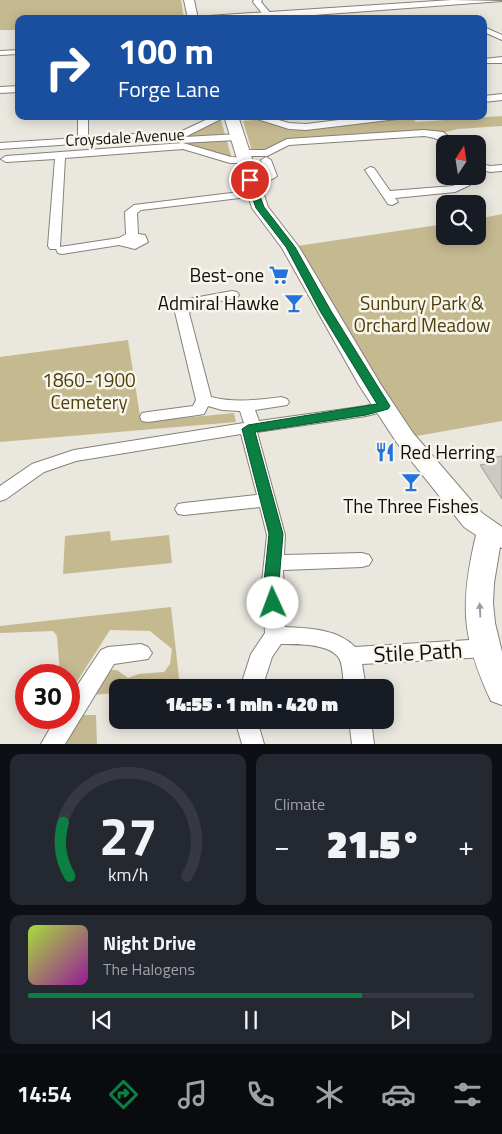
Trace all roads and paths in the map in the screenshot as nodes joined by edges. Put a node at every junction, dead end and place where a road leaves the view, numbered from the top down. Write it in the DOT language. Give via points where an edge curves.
graph roads {
  1 [pos="188,0"];
  2 [pos="258,0"];
  3 [pos="498,0"];
  4 [pos="192,15"];
  5 [pos="268,15"];
  6 [pos="487,30"];
  7 [pos="502,38"];
  8 [pos="15,52"];
  9 [pos="0,53"];
  10 [pos="502,60"];
  11 [pos="487,61"];
  12 [pos="15,89"];
  13 [pos="0,90"];
  14 [pos="502,97"];
  15 [pos="487,99"];
  16 [pos="83,120"];
  17 [pos="214,120"];
  18 [pos="232,120"];
  19 [pos="268,120"];
  20 [pos="364,120"];
  21 [pos="440,135"];
  22 [pos="83,140"];
  23 [pos="0,146"];
  24 [pos="241,150"];
  25 [pos="3,155"];
  26 [pos="60,155"];
  27 [pos="266,160"];
  28 [pos="486,168"];
  29 [pos="502,168"];
  30 [pos="376,173"];
  31 [pos="464,185"];
  32 [pos="253,186"];
  33 [pos="232,295"];
  34 [pos="204,400"];
  35 [pos="281,402"];
  36 [pos="246,406"];
  37 [pos="384,406"];
  38 [pos="148,416"];
  39 [pos="251,428"];
  40 [pos="0,495"];
  41 [pos="266,500"];
  42 [pos="184,509"];
  43 [pos="496,535"];
  44 [pos="362,560"];
  45 [pos="275,563"];
  46 [pos="274,636"];
  47 [pos="486,648"];
  48 [pos="141,653"];
  49 [pos="350,656"];
  50 [pos="254,679"];
  51 [pos="354,679"];
  52 [pos="502,691"];
  53 [pos="80,700"];
  54 [pos="61,729"];
  55 [pos="249,729"];
  56 [pos="361,729"];
  57 [pos="52,744"];
  58 [pos="253,744"];
  59 [pos="363,744"];
  1 -- 4 [label="street"];
  2 -- 5 [label="street"];
  3 -- 5 [label="street"];
  6 -- 7 [label="street"];
  8 -- 9 [label="street"];
  10 -- 11 [label="street"];
  12 -- 13 [label="street"];
  14 -- 15 [label="street"];
  16 -- 22 [label="street"];
  17 -- 22 [label="street, Croysdale Avenue" via="184,134"];
  18 -- 24 [label="street"];
  19 -- 20 [label="street" via="306,127"];
  21 -- 24 [label="street" via="424,133 287,142 267,153"];
  22 -- 23 [label="street, Croysdale Avenue"];
  24 -- 25 [label="street"];
  24 -- 26 [label="street, Croysdale Avenue" via="230,160 183,146"];
  24 -- 32 [label="street"];
  25 -- 26 [label="street, Croysdale Avenue"];
  26 -- 32 [label="street" via="58,248 128,238 131,212 138,207"];
  27 -- 32 [label="street" via="272,176"];
  28 -- 29 [label="street"];
  30 -- 31 [label="street" via="390,198"];
  32 -- 37 [label="street" via="260,208 290,247"];
  33 -- 34 [label="street" via="194,302 182,312"];
  34 -- 36 [label="street"];
  34 -- 38 [label="street" via="198,410"];
  35 -- 36 [label="street"];
  36 -- 39 [label="street"];
  37 -- 39 [label="street" via="366,412"];
  37 -- 43 [label="street" via="424,463 473,520"];
  39 -- 40 [label="street" via="61,459 38,468"];
  39 -- 41 [label="street"];
  41 -- 42 [label="street"];
  41 -- 45 [label="street" via="276,534"];
  47 -- 43 [label="street, one-way" via="479,605 480,580"];
  44 -- 45 [label="street"];
  45 -- 46 [label="street" via="272,582"];
  46 -- 49 [label="street, Stile Path" via="319,639 345,648"];
  46 -- 50 [label="street" via="262,654"];
  47 -- 49 [label="street, Stile Path"];
  47 -- 52 [label="street"];
  48 -- 53 [label="street" via="108,656"];
  49 -- 51 [label="street, Stile Path"];
  54 -- 57 [label="street"];
  55 -- 58 [label="street"];
  56 -- 59 [label="street"];
}
